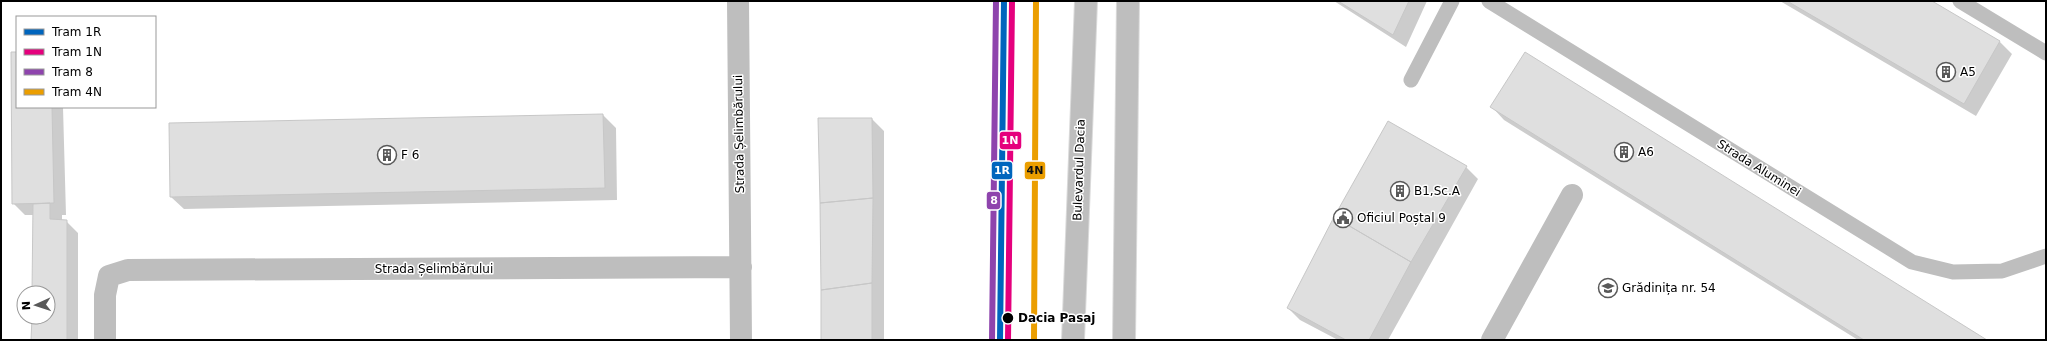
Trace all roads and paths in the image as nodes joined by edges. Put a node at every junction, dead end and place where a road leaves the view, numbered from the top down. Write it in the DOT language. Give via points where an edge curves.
graph roads {
  1 [pos="738,1"];
  2 [pos="1086,1"];
  3 [pos="1128,1"];
  4 [pos="1452,1"];
  5 [pos="1489,1"];
  6 [pos="1960,1"];
  7 [pos="2046,53"];
  8 [pos="1411,80"];
  9 [pos="1572,194"];
  10 [pos="2046,256"];
  11 [pos="741,267"];
  12 [pos="105,340"];
  13 [pos="741,340"];
  14 [pos="1073,340"];
  15 [pos="1124,340"];
  16 [pos="1492,340"];
  1 -- 11 [label="street, Strada Șelimbărului"];
  2 -- 14 [label="street, Bulevardul Dacia"];
  3 -- 15 [label="street"];
  4 -- 8 [label="lane"];
  5 -- 10 [label="lane, Strada Aluminei" via="1912,262 1953,272 2002,271"];
  6 -- 7 [label="lane"];
  9 -- 16 [label="street"];
  11 -- 12 [label="street, Strada Șelimbărului" via="128,270 109,276 105,295"];
  11 -- 13 [label="street, Strada Șelimbărului"];
}
